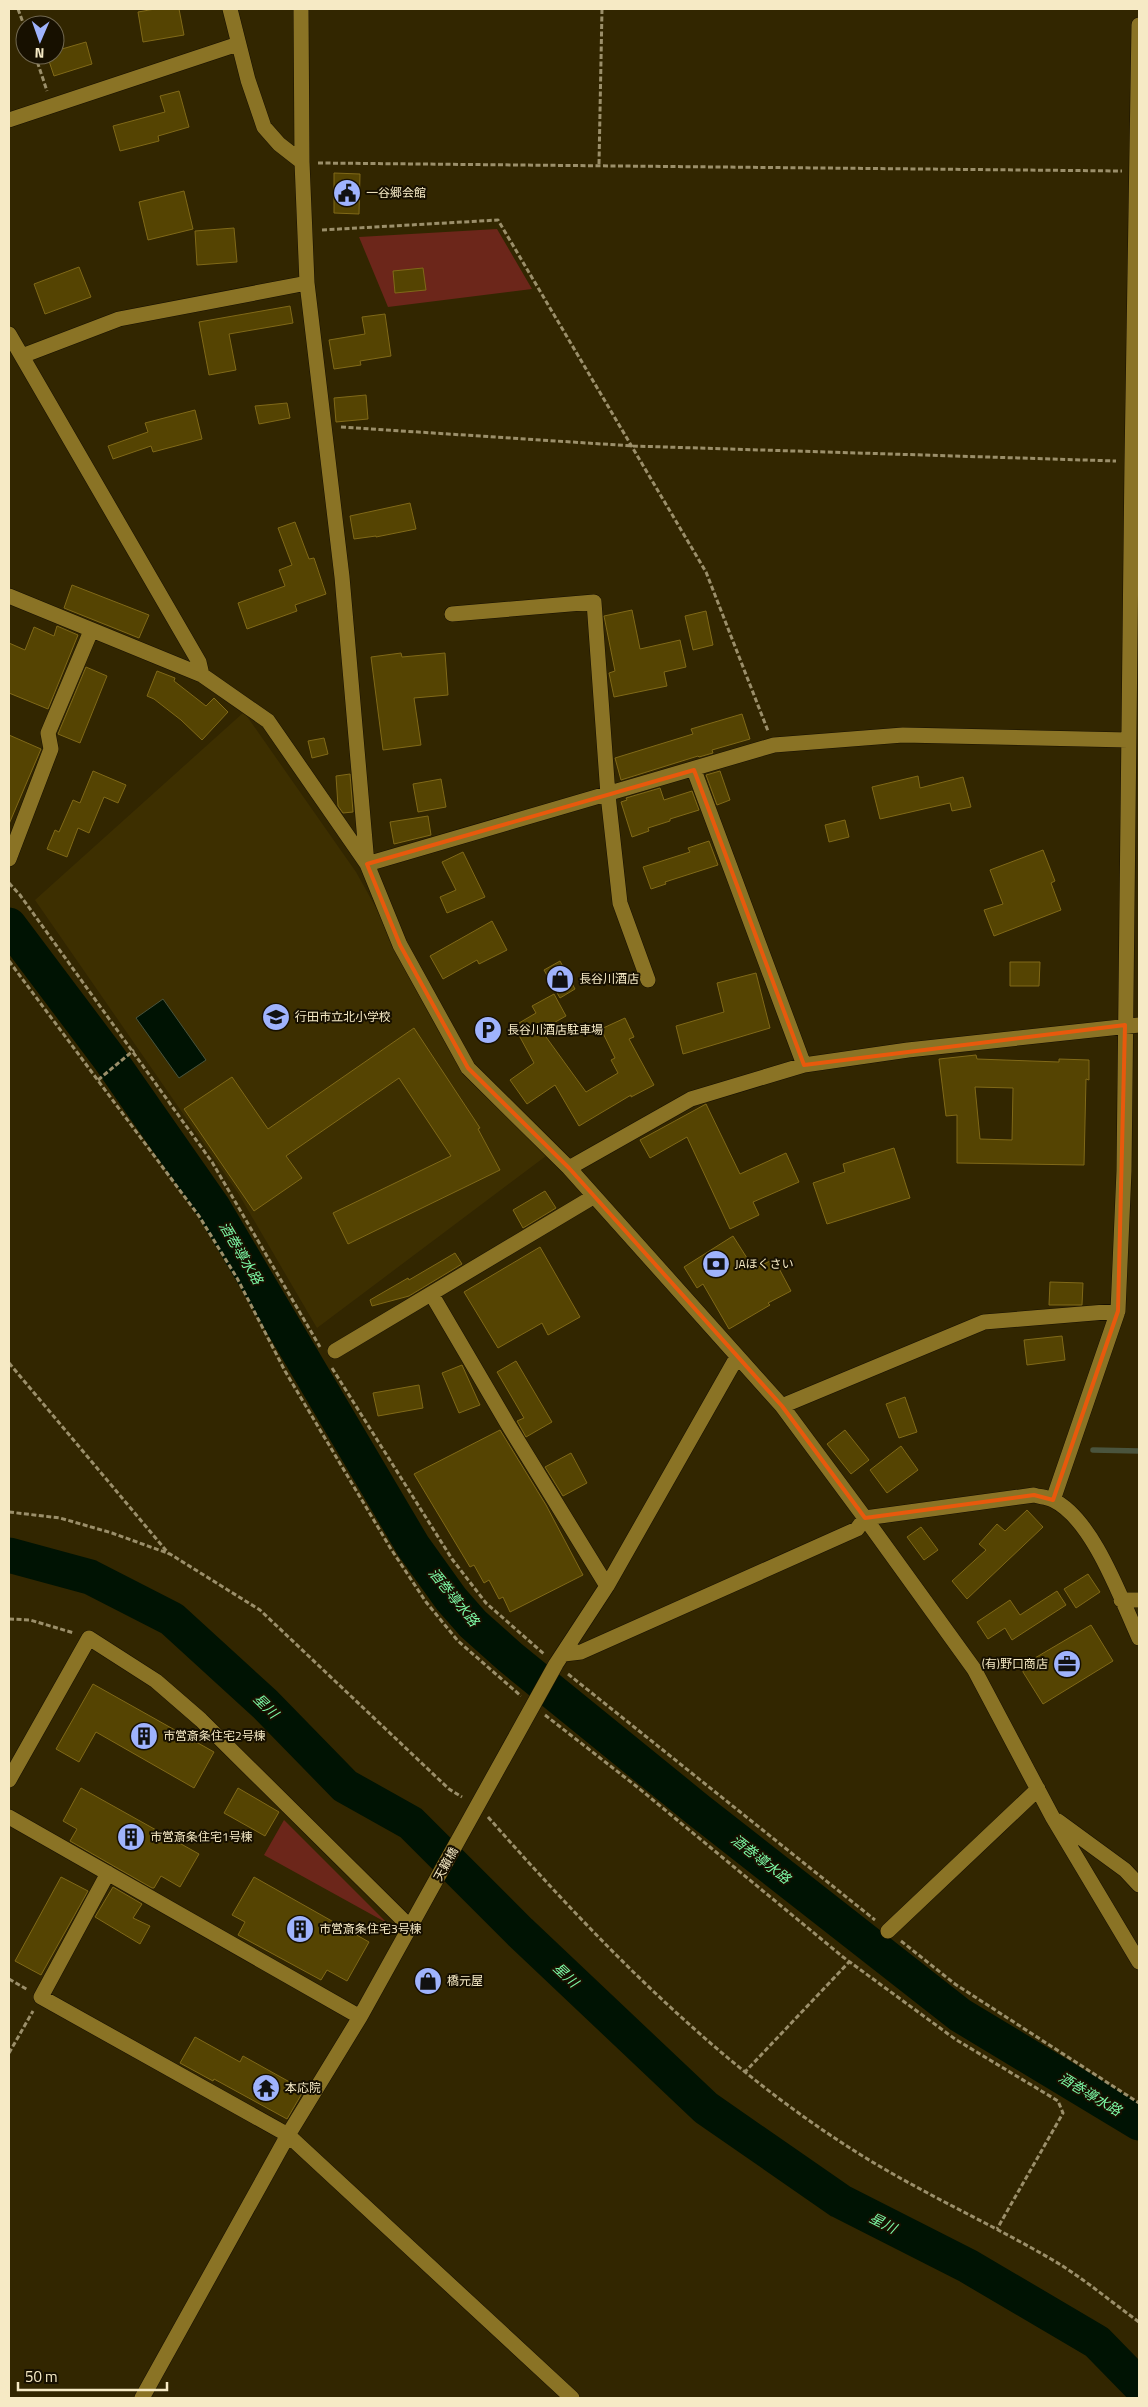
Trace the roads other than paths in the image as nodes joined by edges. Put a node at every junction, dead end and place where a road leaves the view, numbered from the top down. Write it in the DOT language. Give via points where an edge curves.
graph roads {
  1 [pos="230,9"];
  2 [pos="301,9"];
  3 [pos="1139,25"];
  4 [pos="238,44"];
  5 [pos="9,120"];
  6 [pos="302,162"];
  7 [pos="307,283"];
  8 [pos="9,334"];
  9 [pos="22,356"];
  10 [pos="9,596"];
  11 [pos="452,614"];
  12 [pos="91,631"];
  13 [pos="202,675"];
  14 [pos="1128,740"];
  15 [pos="694,770"];
  16 [pos="608,795"];
  17 [pos="9,860"];
  18 [pos="367,864"];
  19 [pos="648,980"];
  20 [pos="1132,1025"];
  21 [pos="804,1065"];
  22 [pos="569,1168"];
  23 [pos="593,1197"];
  24 [pos="432,1295"];
  25 [pos="1118,1311"];
  26 [pos="329,1355"];
  27 [pos="737,1358"];
  28 [pos="782,1406"];
  29 [pos="1053,1500"];
  30 [pos="865,1518"];
  31 [pos="607,1586"];
  32 [pos="1121,1600"];
  33 [pos="1139,1600"];
  34 [pos="1139,1638"];
  35 [pos="558,1662"];
  36 [pos="9,1780"];
  37 [pos="1038,1789"];
  38 [pos="9,1817"];
  39 [pos="1053,1818"];
  40 [pos="108,1873"];
  41 [pos="1139,1885"];
  42 [pos="412,1924"];
  43 [pos="888,1931"];
  44 [pos="1139,1962"];
  45 [pos="360,2017"];
  46 [pos="288,2135"];
  47 [pos="142,2398"];
  48 [pos="572,2398"];
  1 -- 4 [label="street"];
  2 -- 6 [label="street"];
  3 -- 14 [label="street"];
  4 -- 5 [label="street"];
  4 -- 6 [label="street" via="264,127"];
  6 -- 7 [label="street"];
  7 -- 9 [label="street" via="119,319"];
  7 -- 18 [label="street" via="342,577"];
  8 -- 9 [label="street"];
  9 -- 13 [label="street" via="199,662"];
  10 -- 12 [label="street"];
  11 -- 16 [label="street" via="594,602"];
  12 -- 13 [label="street"];
  12 -- 17 [label="street" via="48,732 51,749"];
  13 -- 18 [label="street" via="268,722"];
  14 -- 15 [label="street" via="903,735 774,745"];
  14 -- 20 [label="street"];
  15 -- 16 [label="street"];
  15 -- 21 [label="street"];
  16 -- 18 [label="street"];
  16 -- 19 [label="street" via="620,903"];
  18 -- 22 [label="street" via="400,945 468,1068"];
  20 -- 21 [label="street"];
  20 -- 25 [label="street"];
  21 -- 22 [label="street" via="691,1099"];
  22 -- 23 [label="street"];
  23 -- 24 [label="street"];
  23 -- 27 [label="street"];
  24 -- 26 [label="street"];
  24 -- 31 [label="street"];
  25 -- 28 [label="street" via="984,1322"];
  25 -- 29 [label="street"];
  27 -- 28 [label="street"];
  27 -- 31 [label="street, 天籟橋"];
  28 -- 30 [label="street"];
  29 -- 30 [label="street" via="1034,1495"];
  29 -- 32 [label="street" via="1079,1519"];
  30 -- 35 [label="street" via="856,1529"];
  30 -- 37 [label="street" via="974,1669"];
  31 -- 35 [label="street, 天籟橋"];
  32 -- 33 [label="street"];
  32 -- 34 [label="street"];
  35 -- 42 [label="street, 天籟橋"];
  36 -- 42 [label="street" via="89,1638 156,1681 201,1720"];
  37 -- 39 [label="street"];
  37 -- 43 [label="street"];
  38 -- 40 [label="street"];
  39 -- 41 [label="street" via="1125,1870"];
  39 -- 44 [label="street"];
  40 -- 45 [label="street"];
  40 -- 46 [label="street" via="41,1997"];
  42 -- 45 [label="street, 天籟橋"];
  45 -- 46 [label="street, 天籟橋"];
  46 -- 47 [label="street, 天籟橋"];
  46 -- 48 [label="street"];
}
